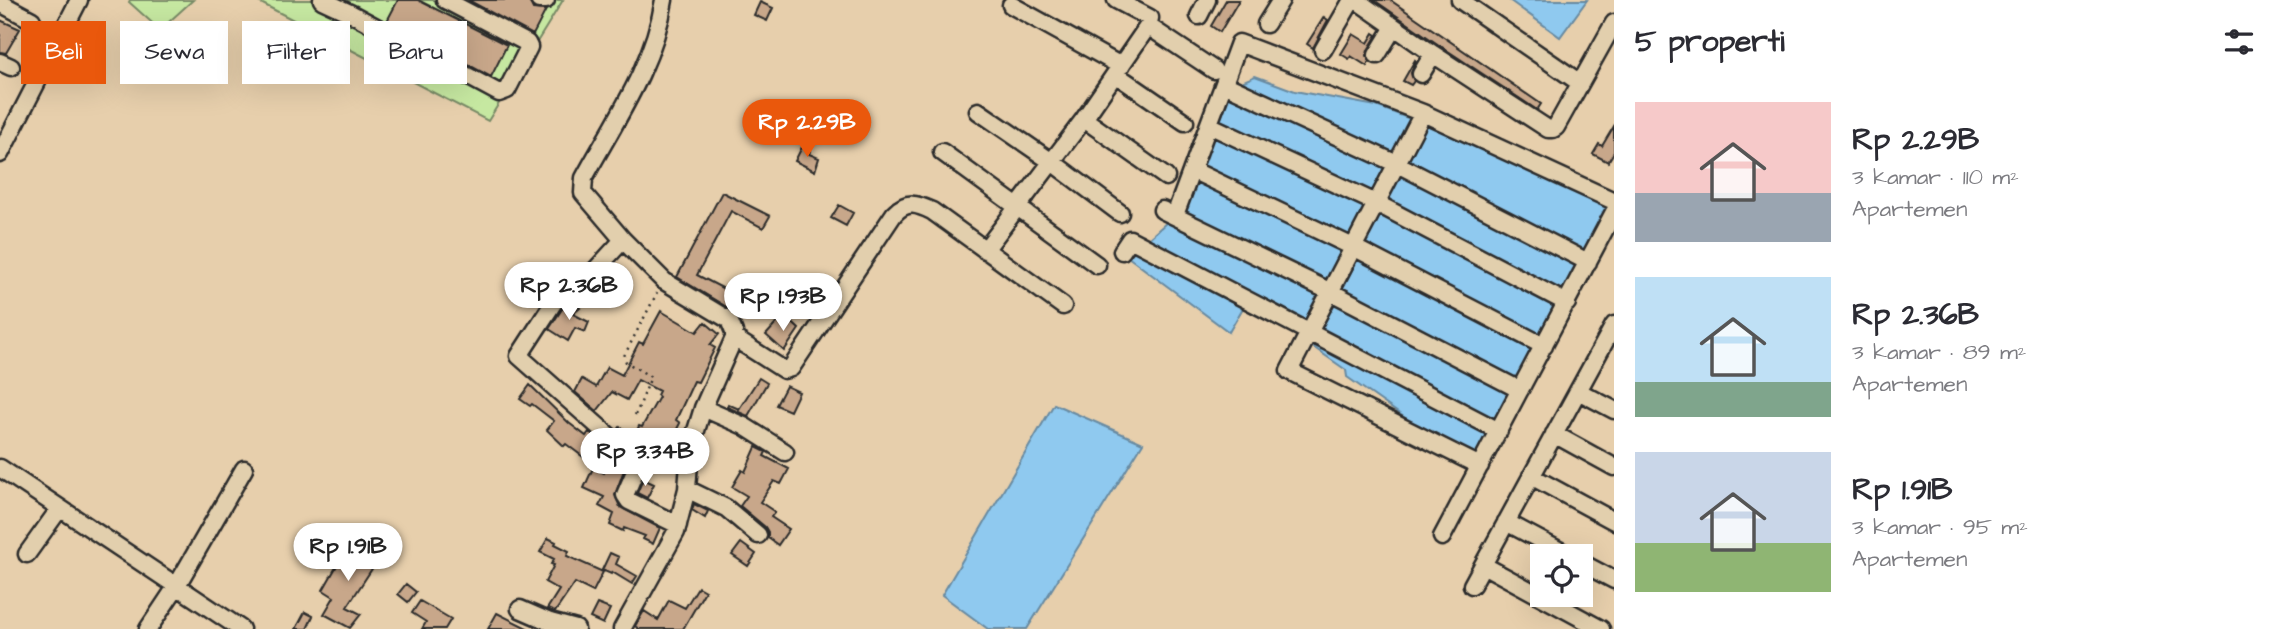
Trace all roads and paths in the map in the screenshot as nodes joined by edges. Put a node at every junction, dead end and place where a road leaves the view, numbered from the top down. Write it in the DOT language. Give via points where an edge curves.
graph roads {
  1 [pos="79,0"];
  2 [pos="322,0"];
  3 [pos="445,0"];
  4 [pos="539,0"];
  5 [pos="546,0"];
  6 [pos="664,0"];
  7 [pos="1116,0"];
  8 [pos="1207,0"];
  9 [pos="1281,0"];
  10 [pos="1354,0"];
  11 [pos="1460,0"];
  12 [pos="0,3"];
  13 [pos="1011,5"];
  14 [pos="355,7"];
  15 [pos="1199,16"];
  16 [pos="32,20"];
  17 [pos="1614,23"];
  18 [pos="1266,24"];
  19 [pos="1148,26"];
  20 [pos="1394,27"];
  21 [pos="1323,50"];
  22 [pos="1433,54"];
  23 [pos="1377,55"];
  24 [pos="1118,70"];
  25 [pos="1214,70"];
  26 [pos="1421,74"];
  27 [pos="1580,83"];
  28 [pos="1224,85"];
  29 [pos="978,111"];
  30 [pos="1423,113"];
  31 [pos="1084,119"];
  32 [pos="1185,122"];
  33 [pos="1209,125"];
  34 [pos="942,152"];
  35 [pos="0,154"];
  36 [pos="1052,162"];
  37 [pos="1396,164"];
  38 [pos="1192,170"];
  39 [pos="1166,177"];
  40 [pos="1614,201"];
  41 [pos="1376,203"];
  42 [pos="1018,206"];
  43 [pos="1614,212"];
  44 [pos="1120,213"];
  45 [pos="623,240"];
  46 [pos="1353,247"];
  47 [pos="985,250"];
  48 [pos="1122,251"];
  49 [pos="1588,262"];
  50 [pos="1097,265"];
  51 [pos="664,281"];
  52 [pos="1331,292"];
  53 [pos="1567,303"];
  54 [pos="1063,306"];
  55 [pos="1614,325"];
  56 [pos="1309,332"];
  57 [pos="734,338"];
  58 [pos="1544,346"];
  59 [pos="1608,352"];
  60 [pos="1520,390"];
  61 [pos="1578,391"];
  62 [pos="704,408"];
  63 [pos="1614,410"];
  64 [pos="635,415"];
  65 [pos="1499,431"];
  66 [pos="1554,435"];
  67 [pos="785,452"];
  68 [pos="1480,466"];
  69 [pos="1614,467"];
  70 [pos="0,468"];
  71 [pos="244,469"];
  72 [pos="1531,476"];
  73 [pos="687,489"];
  74 [pos="60,508"];
  75 [pos="1614,521"];
  76 [pos="1506,522"];
  77 [pos="678,525"];
  78 [pos="758,535"];
  79 [pos="1442,537"];
  80 [pos="1547,544"];
  81 [pos="27,554"];
  82 [pos="1482,565"];
  83 [pos="1593,569"];
  84 [pos="1614,580"];
  85 [pos="1472,585"];
  86 [pos="176,587"];
  87 [pos="520,609"];
  88 [pos="148,629"];
  89 [pos="241,629"];
  90 [pos="576,629"];
  91 [pos="622,629"];
  92 [pos="1601,629"];
  1 -- 35 [label="street"];
  2 -- 14 [label="street"];
  3 -- 14 [label="street" via="527,43 528,50 507,90 499,93"];
  4 -- 5 [label="street"];
  6 -- 45 [label="street" via="645,66 582,185 583,193"];
  7 -- 19 [label="street" via="1150,18"];
  8 -- 15 [label="street"];
  9 -- 18 [label="street"];
  10 -- 20 [label="street"];
  10 -- 21 [label="street"];
  11 -- 27 [label="street"];
  12 -- 16 [label="street"];
  13 -- 24 [label="street"];
  17 -- 27 [label="street"];
  19 -- 24 [label="street"];
  19 -- 25 [label="street"];
  20 -- 22 [label="street"];
  20 -- 23 [label="street"];
  22 -- 26 [label="street"];
  22 -- 27 [label="street" via="1548,129 1556,127"];
  24 -- 31 [label="street"];
  24 -- 32 [label="street"];
  28 -- 30 [label="street" via="1239,43"];
  28 -- 33 [label="street"];
  28 -- 37 [label="street"];
  29 -- 36 [label="street"];
  30 -- 37 [label="street"];
  30 -- 40 [label="street"];
  31 -- 36 [label="street"];
  31 -- 39 [label="street"];
  33 -- 38 [label="street"];
  33 -- 41 [label="street"];
  34 -- 42 [label="street"];
  36 -- 42 [label="street"];
  36 -- 44 [label="street"];
  37 -- 41 [label="street"];
  37 -- 49 [label="street"];
  38 -- 46 [label="street"];
  38 -- 52 [label="street" via="1169,212"];
  41 -- 46 [label="street"];
  41 -- 53 [label="street"];
  42 -- 47 [label="street"];
  42 -- 50 [label="street"];
  43 -- 49 [label="street"];
  45 -- 51 [label="street"];
  45 -- 77 [label="street" via="587,278 554,302 519,356 616,442 637,467 625,495 629,501"];
  46 -- 52 [label="street"];
  46 -- 58 [label="street"];
  47 -- 54 [label="street"];
  47 -- 57 [label="street" via="932,211 916,204 901,206 791,369 784,370"];
  48 -- 56 [label="street" via="1130,239"];
  49 -- 53 [label="street"];
  51 -- 57 [label="street" via="729,320"];
  51 -- 64 [label="path" via="624,356 625,362 650,377"];
  52 -- 56 [label="street"];
  52 -- 60 [label="street"];
  53 -- 58 [label="street"];
  55 -- 59 [label="street"];
  56 -- 65 [label="street"];
  56 -- 68 [label="street" via="1289,371"];
  57 -- 62 [label="street"];
  58 -- 60 [label="street"];
  59 -- 61 [label="street"];
  60 -- 65 [label="street"];
  61 -- 63 [label="street"];
  61 -- 66 [label="street"];
  62 -- 67 [label="street"];
  62 -- 73 [label="street" via="690,450"];
  65 -- 68 [label="street"];
  66 -- 69 [label="street"];
  66 -- 72 [label="street"];
  68 -- 79 [label="street"];
  70 -- 74 [label="street"];
  71 -- 86 [label="street"];
  72 -- 75 [label="street"];
  72 -- 76 [label="street"];
  73 -- 77 [label="street"];
  73 -- 78 [label="street" via="726,508"];
  74 -- 81 [label="street"];
  74 -- 86 [label="street"];
  76 -- 80 [label="street"];
  76 -- 82 [label="street"];
  77 -- 91 [label="street"];
  82 -- 85 [label="street"];
  82 -- 92 [label="street"];
  83 -- 84 [label="street"];
  86 -- 88 [label="street"];
  86 -- 89 [label="street"];
  87 -- 90 [label="street"];
}
